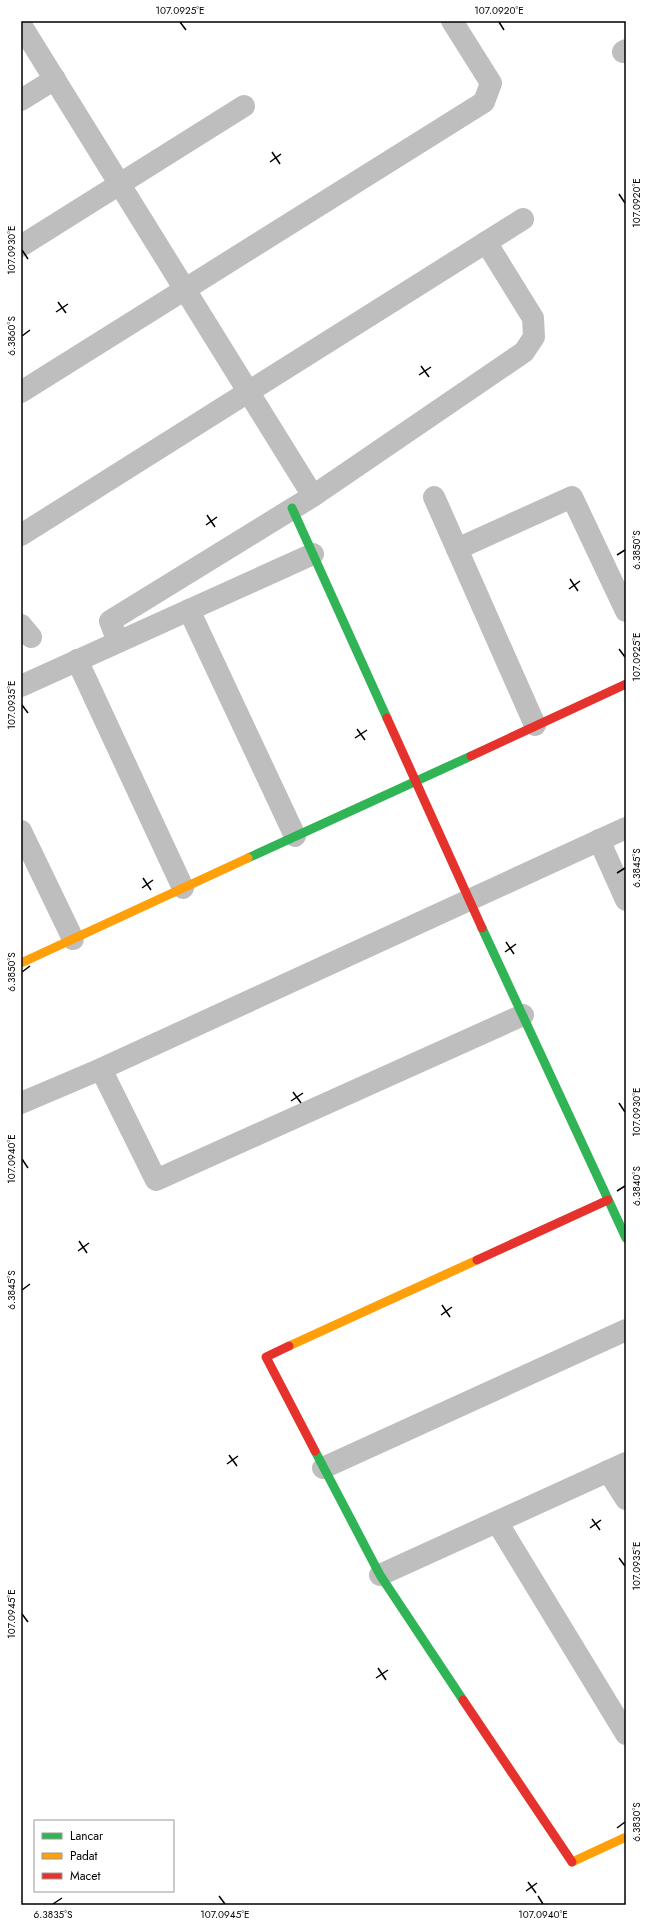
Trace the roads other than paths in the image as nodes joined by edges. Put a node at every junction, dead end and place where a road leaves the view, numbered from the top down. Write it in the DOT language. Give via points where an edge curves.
graph roads {
  1 [pos="452,21"];
  2 [pos="21,25"];
  3 [pos="54,79"];
  4 [pos="21,100"];
  5 [pos="244,106"];
  6 [pos="120,184"];
  7 [pos="523,219"];
  8 [pos="486,242"];
  9 [pos="21,246"];
  10 [pos="185,289"];
  11 [pos="21,392"];
  12 [pos="249,392"];
  13 [pos="313,496"];
  14 [pos="434,497"];
  15 [pos="292,508"];
  16 [pos="21,535"];
  17 [pos="457,549"];
  18 [pos="313,554"];
  19 [pos="190,610"];
  20 [pos="626,612"];
  21 [pos="118,642"];
  22 [pos="77,660"];
  23 [pos="626,684"];
  24 [pos="21,686"];
  25 [pos="535,726"];
  26 [pos="415,781"];
  27 [pos="626,828"];
  28 [pos="21,831"];
  29 [pos="295,836"];
  30 [pos="599,840"];
  31 [pos="183,888"];
  32 [pos="469,900"];
  33 [pos="626,900"];
  34 [pos="73,939"];
  35 [pos="21,962"];
  36 [pos="523,1015"];
  37 [pos="100,1069"];
  38 [pos="21,1103"];
  39 [pos="608,1200"];
  40 [pos="626,1238"];
  41 [pos="626,1330"];
  42 [pos="617,1467"];
  43 [pos="324,1468"];
  44 [pos="626,1499"];
  45 [pos="497,1522"];
  46 [pos="380,1575"];
  47 [pos="626,1734"];
  48 [pos="626,1837"];
  1 -- 10 [label="street" via="491,83 484,102"];
  2 -- 3 [label="street"];
  3 -- 4 [label="street"];
  3 -- 6 [label="street"];
  5 -- 6 [label="street"];
  6 -- 9 [label="street"];
  6 -- 10 [label="street"];
  7 -- 8 [label="street"];
  8 -- 12 [label="street"];
  8 -- 13 [label="street" via="533,318 534,337 524,352"];
  10 -- 11 [label="street"];
  10 -- 12 [label="street"];
  12 -- 13 [label="street"];
  12 -- 16 [label="street"];
  13 -- 15 [label="street"];
  14 -- 17 [label="street"];
  15 -- 18 [label="street"];
  15 -- 21 [label="street" via="110,621"];
  17 -- 20 [label="street" via="572,497"];
  17 -- 25 [label="street"];
  18 -- 19 [label="street"];
  18 -- 26 [label="street"];
  19 -- 21 [label="street"];
  19 -- 29 [label="street"];
  21 -- 22 [label="street"];
  22 -- 24 [label="street"];
  22 -- 31 [label="street"];
  23 -- 25 [label="street"];
  25 -- 26 [label="street"];
  26 -- 29 [label="street"];
  26 -- 32 [label="street"];
  27 -- 30 [label="street"];
  28 -- 34 [label="street"];
  29 -- 31 [label="street"];
  30 -- 32 [label="street"];
  30 -- 33 [label="street"];
  31 -- 34 [label="street"];
  32 -- 36 [label="street"];
  32 -- 37 [label="street"];
  34 -- 35 [label="street"];
  36 -- 37 [label="street" via="156,1180"];
  36 -- 39 [label="street"];
  37 -- 38 [label="street"];
  39 -- 40 [label="street"];
  39 -- 43 [label="street" via="266,1357"];
  41 -- 43 [label="street"];
  42 -- 44 [label="street"];
  42 -- 45 [label="street"];
  43 -- 46 [label="street"];
  45 -- 46 [label="street"];
  45 -- 47 [label="street"];
  46 -- 48 [label="street" via="571,1863"];
}
